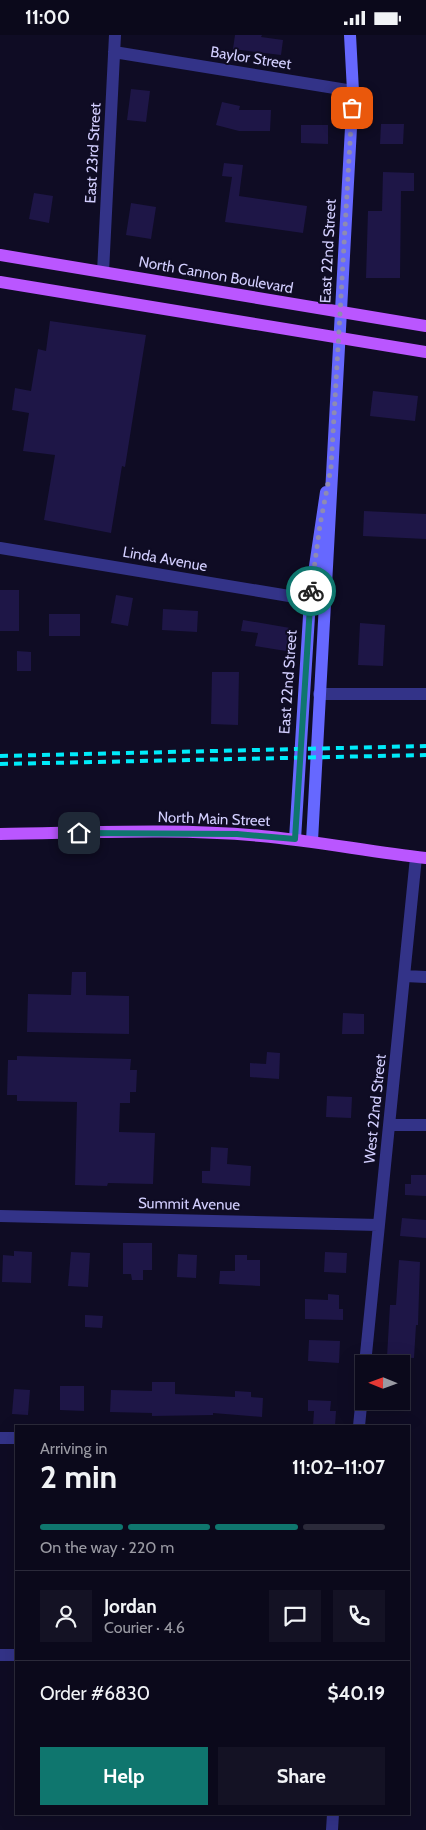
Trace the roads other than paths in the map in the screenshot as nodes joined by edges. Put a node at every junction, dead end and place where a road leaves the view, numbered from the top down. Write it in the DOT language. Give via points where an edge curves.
graph roads {
  1 [pos="115,35"];
  2 [pos="350,35"];
  3 [pos="114,52"];
  4 [pos="353,91"];
  5 [pos="0,255"];
  6 [pos="103,272"];
  7 [pos="0,282"];
  8 [pos="342,313"];
  9 [pos="426,326"];
  10 [pos="340,338"];
  11 [pos="426,352"];
  12 [pos="331,468"];
  13 [pos="0,548"];
  14 [pos="310,600"];
  15 [pos="325,602"];
  16 [pos="320,694"];
  17 [pos="426,695"];
  18 [pos="0,834"];
  19 [pos="295,839"];
  20 [pos="312,841"];
  21 [pos="421,857"];
  22 [pos="405,976"];
  23 [pos="426,977"];
  24 [pos="390,1125"];
  25 [pos="426,1125"];
  26 [pos="0,1216"];
  27 [pos="378,1225"];
  28 [pos="366,1355"];
  29 [pos="361,1410"];
  30 [pos="359,1425"];
  31 [pos="0,1438"];
  32 [pos="15,1439"];
  33 [pos="0,1655"];
  34 [pos="15,1655"];
  35 [pos="333,1815"];
  36 [pos="332,1830"];
  1 -- 3 [label="street, East 23rd Street"];
  2 -- 4 [label="main road, East 22nd Street"];
  3 -- 4 [label="street, Baylor Street"];
  3 -- 6 [label="street, East 23rd Street"];
  4 -- 8 [label="main road, East 22nd Street"];
  5 -- 6 [label="main road, North Cannon Boulevard"];
  6 -- 8 [label="main road, North Cannon Boulevard"];
  7 -- 10 [label="main road"];
  8 -- 9 [label="main road, North Cannon Boulevard"];
  8 -- 10 [label="main road, East 22nd Street"];
  10 -- 11 [label="main road"];
  10 -- 12 [label="main road, East 22nd Street"];
  12 -- 14 [label="main road, East 22nd Street"];
  12 -- 15 [label="main road, East 22nd Street"];
  13 -- 14 [label="street, Linda Avenue"];
  14 -- 15 [label="street, Linda Avenue"];
  14 -- 19 [label="main road, East 22nd Street"];
  15 -- 16 [label="main road, East 22nd Street"];
  16 -- 17 [label="street"];
  16 -- 20 [label="main road, East 22nd Street"];
  18 -- 19 [label="main road, North Main Street" via="134,832"];
  19 -- 20 [label="main road, North Main Street"];
  20 -- 21 [label="main road, North Main Street"];
  21 -- 22 [label="street, West 22nd Street"];
  22 -- 23 [label="street"];
  22 -- 24 [label="street, West 22nd Street"];
  24 -- 25 [label="street"];
  24 -- 27 [label="street, West 22nd Street"];
  26 -- 27 [label="street, Summit Avenue"];
  27 -- 28 [label="street, West 22nd Street"];
  29 -- 30 [label="street"];
  31 -- 32 [label="street"];
  33 -- 34 [label="street"];
  35 -- 36 [label="street"];
}
